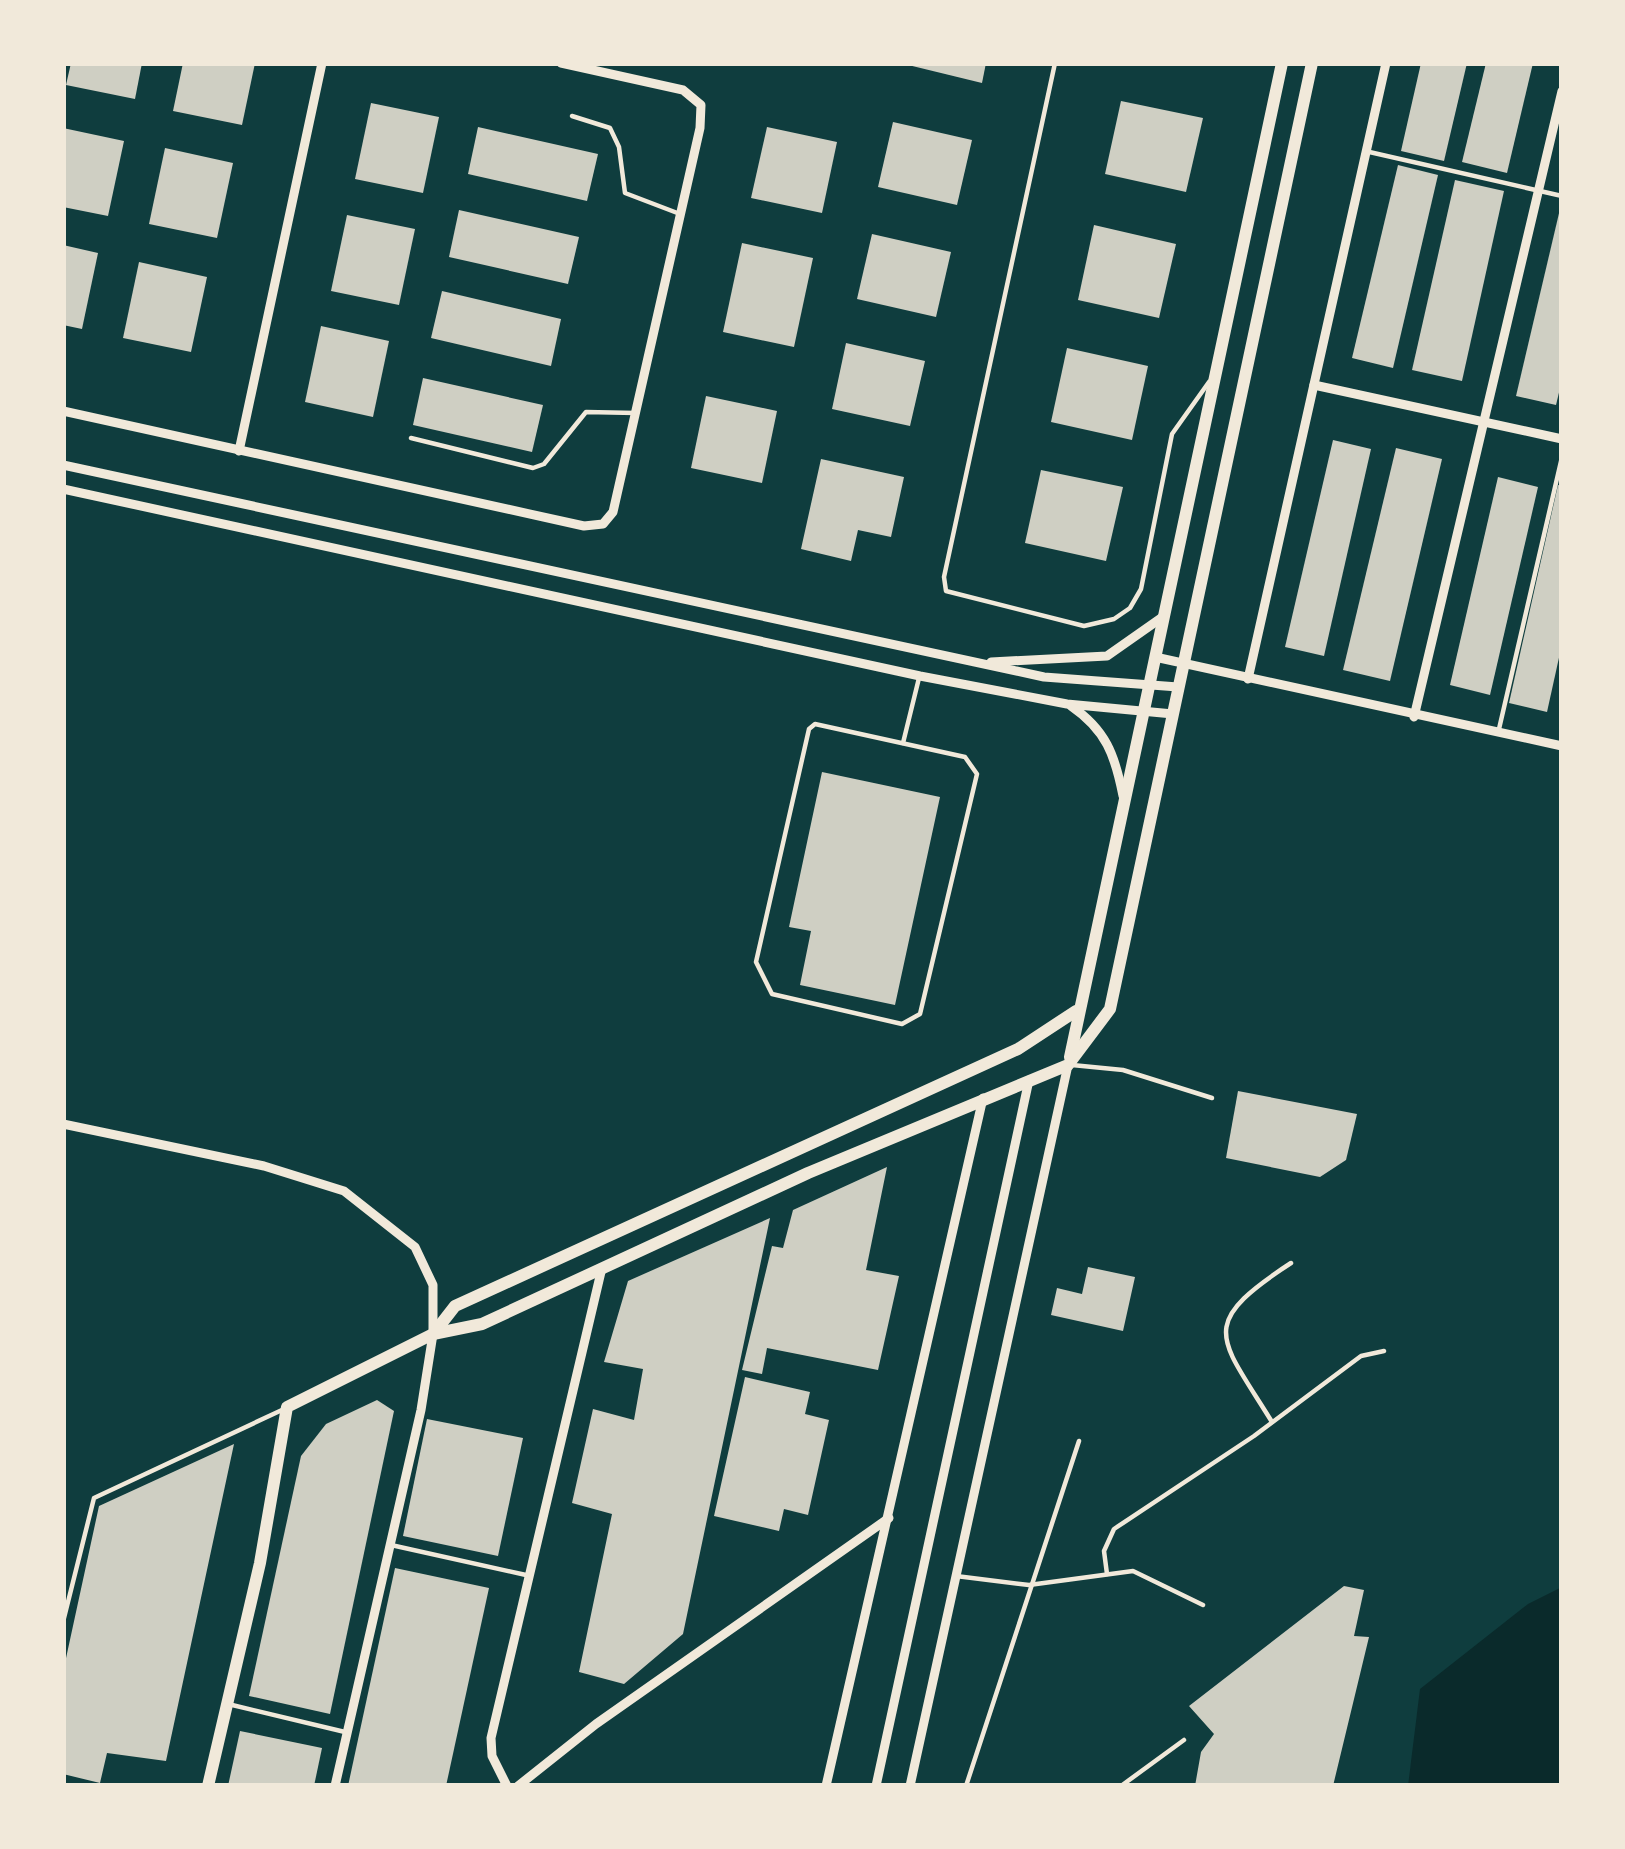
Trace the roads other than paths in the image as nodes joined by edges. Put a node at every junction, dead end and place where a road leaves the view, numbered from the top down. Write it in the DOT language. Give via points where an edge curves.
graph roads {
  1 [pos="322,63"];
  2 [pos="561,63"];
  3 [pos="1055,63"];
  4 [pos="1282,63"];
  5 [pos="1312,63"];
  6 [pos="1386,63"];
  7 [pos="1562,91"];
  8 [pos="572,116"];
  9 [pos="1365,151"];
  10 [pos="1539,190"];
  11 [pos="1562,196"];
  12 [pos="680,214"];
  13 [pos="1216,372"];
  14 [pos="1314,385"];
  15 [pos="63,412"];
  16 [pos="636,413"];
  17 [pos="1484,422"];
  18 [pos="411,438"];
  19 [pos="1562,439"];
  20 [pos="239,452"];
  21 [pos="1562,457"];
  22 [pos="63,465"];
  23 [pos="63,490"];
  24 [pos="1164,616"];
  25 [pos="1155,657"];
  26 [pos="974,662"];
  27 [pos="1184,664"];
  28 [pos="920,676"];
  29 [pos="1248,679"];
  30 [pos="1149,686"];
  31 [pos="1178,688"];
  32 [pos="1067,704"];
  33 [pos="1144,711"];
  34 [pos="1173,713"];
  35 [pos="1414,717"];
  36 [pos="1498,735"];
  37 [pos="903,743"];
  38 [pos="1562,746"];
  39 [pos="1125,801"];
  40 [pos="1078,1010"];
  41 [pos="1068,1065"];
  42 [pos="1029,1080"];
  43 [pos="983,1097"];
  44 [pos="1212,1098"];
  45 [pos="63,1124"];
  46 [pos="1292,1263"];
  47 [pos="601,1272"];
  48 [pos="433,1334"];
  49 [pos="1384,1352"];
  50 [pos="287,1407"];
  51 [pos="1272,1423"];
  52 [pos="1079,1441"];
  53 [pos="889,1518"];
  54 [pos="390,1544"];
  55 [pos="1107,1574"];
  56 [pos="956,1576"];
  57 [pos="532,1577"];
  58 [pos="1029,1585"];
  59 [pos="1203,1605"];
  60 [pos="63,1622"];
  61 [pos="228,1704"];
  62 [pos="346,1733"];
  63 [pos="1184,1740"];
  64 [pos="208,1786"];
  65 [pos="335,1786"];
  66 [pos="507,1786"];
  67 [pos="518,1786"];
  68 [pos="826,1786"];
  69 [pos="876,1786"];
  70 [pos="910,1786"];
  71 [pos="966,1786"];
  72 [pos="1121,1786"];
  1 -- 20 [label="street"];
  2 -- 12 [label="street" via="683,90 701,105"];
  3 -- 13 [label="lane" via="946,591 1084,626 1130,608 1141,589 1172,434"];
  4 -- 13 [label="street"];
  5 -- 27 [label="street"];
  6 -- 9 [label="street"];
  7 -- 10 [label="street"];
  8 -- 12 [label="lane" via="610,128 626,193"];
  9 -- 10 [label="lane"];
  9 -- 14 [label="street"];
  10 -- 11 [label="lane"];
  10 -- 17 [label="street"];
  12 -- 16 [label="street"];
  13 -- 24 [label="street"];
  14 -- 17 [label="street"];
  14 -- 29 [label="street"];
  15 -- 20 [label="street"];
  16 -- 18 [label="lane" via="586,412 533,468"];
  16 -- 20 [label="street" via="613,512 603,524 584,526"];
  17 -- 19 [label="street"];
  17 -- 35 [label="street"];
  21 -- 36 [label="lane"];
  22 -- 26 [label="street"];
  23 -- 28 [label="street"];
  24 -- 25 [label="street"];
  24 -- 26 [label="street" via="1098,658"];
  25 -- 27 [label="street"];
  25 -- 30 [label="street"];
  26 -- 30 [label="street"];
  27 -- 29 [label="street"];
  27 -- 31 [label="street"];
  28 -- 32 [label="street"];
  28 -- 37 [label="lane"];
  29 -- 35 [label="street"];
  30 -- 31 [label="street"];
  30 -- 33 [label="street"];
  31 -- 34 [label="street"];
  32 -- 33 [label="street"];
  32 -- 39 [label="street" via="1103,733"];
  33 -- 34 [label="street"];
  33 -- 39 [label="street"];
  34 -- 41 [label="street" via="1109,1009"];
  35 -- 36 [label="street"];
  36 -- 38 [label="street"];
  37 -- 37 [label="lane" via="809,729 755,962 772,994 902,1024 920,1014 977,774 965,757"];
  39 -- 40 [label="street"];
  40 -- 41 [label="street"];
  40 -- 48 [label="street" via="1018,1049 455,1306"];
  41 -- 42 [label="street"];
  41 -- 44 [label="lane" via="1123,1070"];
  41 -- 56 [label="street"];
  42 -- 43 [label="street"];
  42 -- 69 [label="street"];
  43 -- 47 [label="street"];
  43 -- 53 [label="street"];
  45 -- 48 [label="street" via="344,1191 415,1246 434,1285"];
  46 -- 51 [label="lane" via="1243,1294 1226,1329 1232,1357"];
  47 -- 48 [label="street" via="482,1324"];
  47 -- 57 [label="street"];
  48 -- 50 [label="street"];
  48 -- 54 [label="street"];
  49 -- 51 [label="lane" via="1361,1355"];
  50 -- 60 [label="lane" via="94,1498"];
  50 -- 61 [label="street"];
  51 -- 55 [label="lane" via="1114,1529 1104,1551"];
  52 -- 58 [label="lane"];
  53 -- 67 [label="street"];
  53 -- 68 [label="street"];
  54 -- 57 [label="lane"];
  54 -- 62 [label="street"];
  55 -- 58 [label="lane"];
  55 -- 59 [label="lane" via="1133,1570"];
  56 -- 58 [label="lane"];
  56 -- 70 [label="street"];
  57 -- 66 [label="street" via="491,1738"];
  58 -- 71 [label="lane"];
  61 -- 62 [label="lane"];
  61 -- 64 [label="street"];
  62 -- 65 [label="street"];
  63 -- 72 [label="lane"];
}
